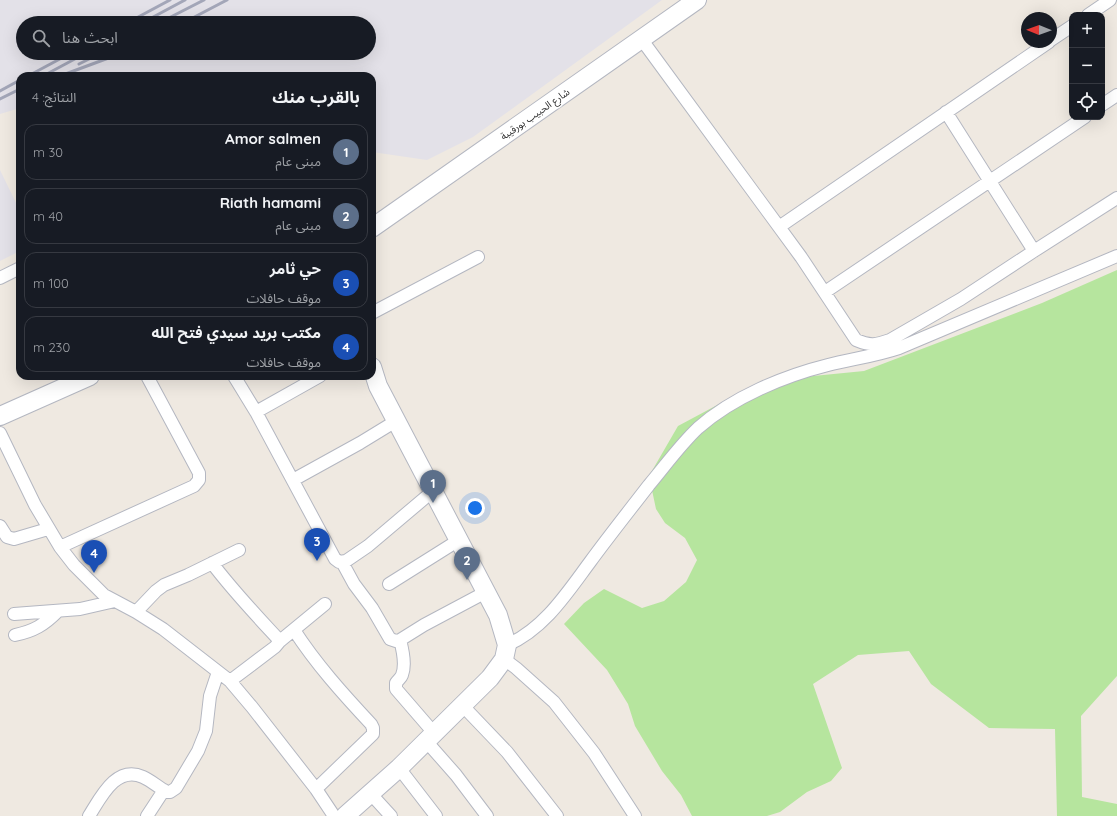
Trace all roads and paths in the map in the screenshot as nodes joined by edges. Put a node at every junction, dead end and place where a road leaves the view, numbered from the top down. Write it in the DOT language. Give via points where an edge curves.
graph roads {
  1 [pos="697,0"];
  2 [pos="1110,0"];
  3 [pos="1092,12"];
  4 [pos="1069,28"];
  5 [pos="1057,36"];
  6 [pos="642,40"];
  7 [pos="1039,48"];
  8 [pos="1117,95"];
  9 [pos="1105,103"];
  10 [pos="946,112"];
  11 [pos="1081,120"];
  12 [pos="990,182"];
  13 [pos="1117,198"];
  14 [pos="376,225"];
  15 [pos="779,227"];
  16 [pos="1034,251"];
  17 [pos="1117,256"];
  18 [pos="478,257"];
  19 [pos="16,270"];
  20 [pos="0,278"];
  21 [pos="825,292"];
  22 [pos="376,311"];
  23 [pos="81,380"];
  24 [pos="149,380"];
  25 [pos="236,380"];
  26 [pos="313,380"];
  27 [pos="373,381"];
  28 [pos="256,412"];
  29 [pos="0,416"];
  30 [pos="396,421"];
  31 [pos="0,433"];
  32 [pos="293,480"];
  33 [pos="433,491"];
  34 [pos="0,526"];
  35 [pos="48,529"];
  36 [pos="459,540"];
  37 [pos="60,547"];
  38 [pos="239,550"];
  39 [pos="212,562"];
  40 [pos="342,562"];
  41 [pos="389,584"];
  42 [pos="486,592"];
  43 [pos="115,601"];
  44 [pos="325,604"];
  45 [pos="58,611"];
  46 [pos="136,612"];
  47 [pos="14,614"];
  48 [pos="294,630"];
  49 [pos="15,635"];
  50 [pos="400,640"];
  51 [pos="280,641"];
  52 [pos="505,652"];
  53 [pos="218,672"];
  54 [pos="230,681"];
  55 [pos="462,706"];
  56 [pos="430,737"];
  57 [pos="399,768"];
  58 [pos="316,789"];
  59 [pos="164,790"];
  60 [pos="370,793"];
  61 [pos="89,816"];
  62 [pos="147,816"];
  63 [pos="334,816"];
  64 [pos="345,816"];
  65 [pos="391,816"];
  66 [pos="436,816"];
  67 [pos="486,816"];
  68 [pos="557,816"];
  69 [pos="635,816"];
  1 -- 6 [label="main road, شارع الحبيب بورقيبة"];
  2 -- 3 [label="street"];
  4 -- 5 [label="street"];
  6 -- 14 [label="main road, شارع الحبيب بورقيبة"];
  6 -- 15 [label="street"];
  7 -- 10 [label="street"];
  8 -- 9 [label="street"];
  10 -- 12 [label="street"];
  10 -- 15 [label="street"];
  11 -- 12 [label="street"];
  12 -- 16 [label="street"];
  12 -- 21 [label="street"];
  13 -- 16 [label="street"];
  15 -- 21 [label="street"];
  16 -- 21 [label="street" via="961,299 890,340 877,344 867,345 856,340"];
  17 -- 52 [label="street" via="898,348 796,374 745,396 717,413 698,428 668,461 556,606 537,627"];
  18 -- 22 [label="street"];
  19 -- 20 [label="street"];
  23 -- 29 [label="main road"];
  24 -- 37 [label="street" via="199,473 199,480 194,486"];
  25 -- 28 [label="street"];
  26 -- 28 [label="street"];
  27 -- 30 [label="main road"];
  28 -- 32 [label="street"];
  30 -- 32 [label="street"];
  30 -- 33 [label="main road"];
  31 -- 35 [label="street"];
  32 -- 40 [label="street" via="335,559"];
  33 -- 36 [label="main road"];
  33 -- 40 [label="street" via="368,546"];
  34 -- 35 [label="street" via="7,537 14,539"];
  35 -- 37 [label="street"];
  36 -- 41 [label="street"];
  36 -- 42 [label="main road"];
  37 -- 43 [label="street" via="98,589"];
  38 -- 39 [label="street"];
  39 -- 46 [label="street" via="156,591"];
  39 -- 51 [label="street"];
  40 -- 50 [label="street" via="390,639"];
  42 -- 50 [label="street"];
  42 -- 52 [label="main road" via="498,615"];
  43 -- 45 [label="street"];
  43 -- 46 [label="street"];
  44 -- 48 [label="street"];
  45 -- 47 [label="street"];
  45 -- 49 [label="street" via="30,632"];
  46 -- 53 [label="street" via="163,629"];
  48 -- 51 [label="street"];
  48 -- 58 [label="street" via="305,647 373,728 373,734"];
  50 -- 56 [label="street" via="403,664 396,689"];
  51 -- 54 [label="street"];
  52 -- 55 [label="main road" via="490,678"];
  52 -- 69 [label="street" via="516,668 559,708 594,753"];
  53 -- 54 [label="street"];
  53 -- 59 [label="street" via="210,696 206,731 198,751 176,788 170,792"];
  54 -- 58 [label="street"];
  55 -- 56 [label="main road"];
  55 -- 68 [label="street" via="507,752"];
  56 -- 57 [label="main road"];
  56 -- 67 [label="street"];
  57 -- 60 [label="main road"];
  57 -- 66 [label="street"];
  58 -- 63 [label="street"];
  59 -- 61 [label="street" via="135,774 123,775 111,784"];
  59 -- 62 [label="street"];
  60 -- 64 [label="main road"];
  60 -- 65 [label="street"];
}
